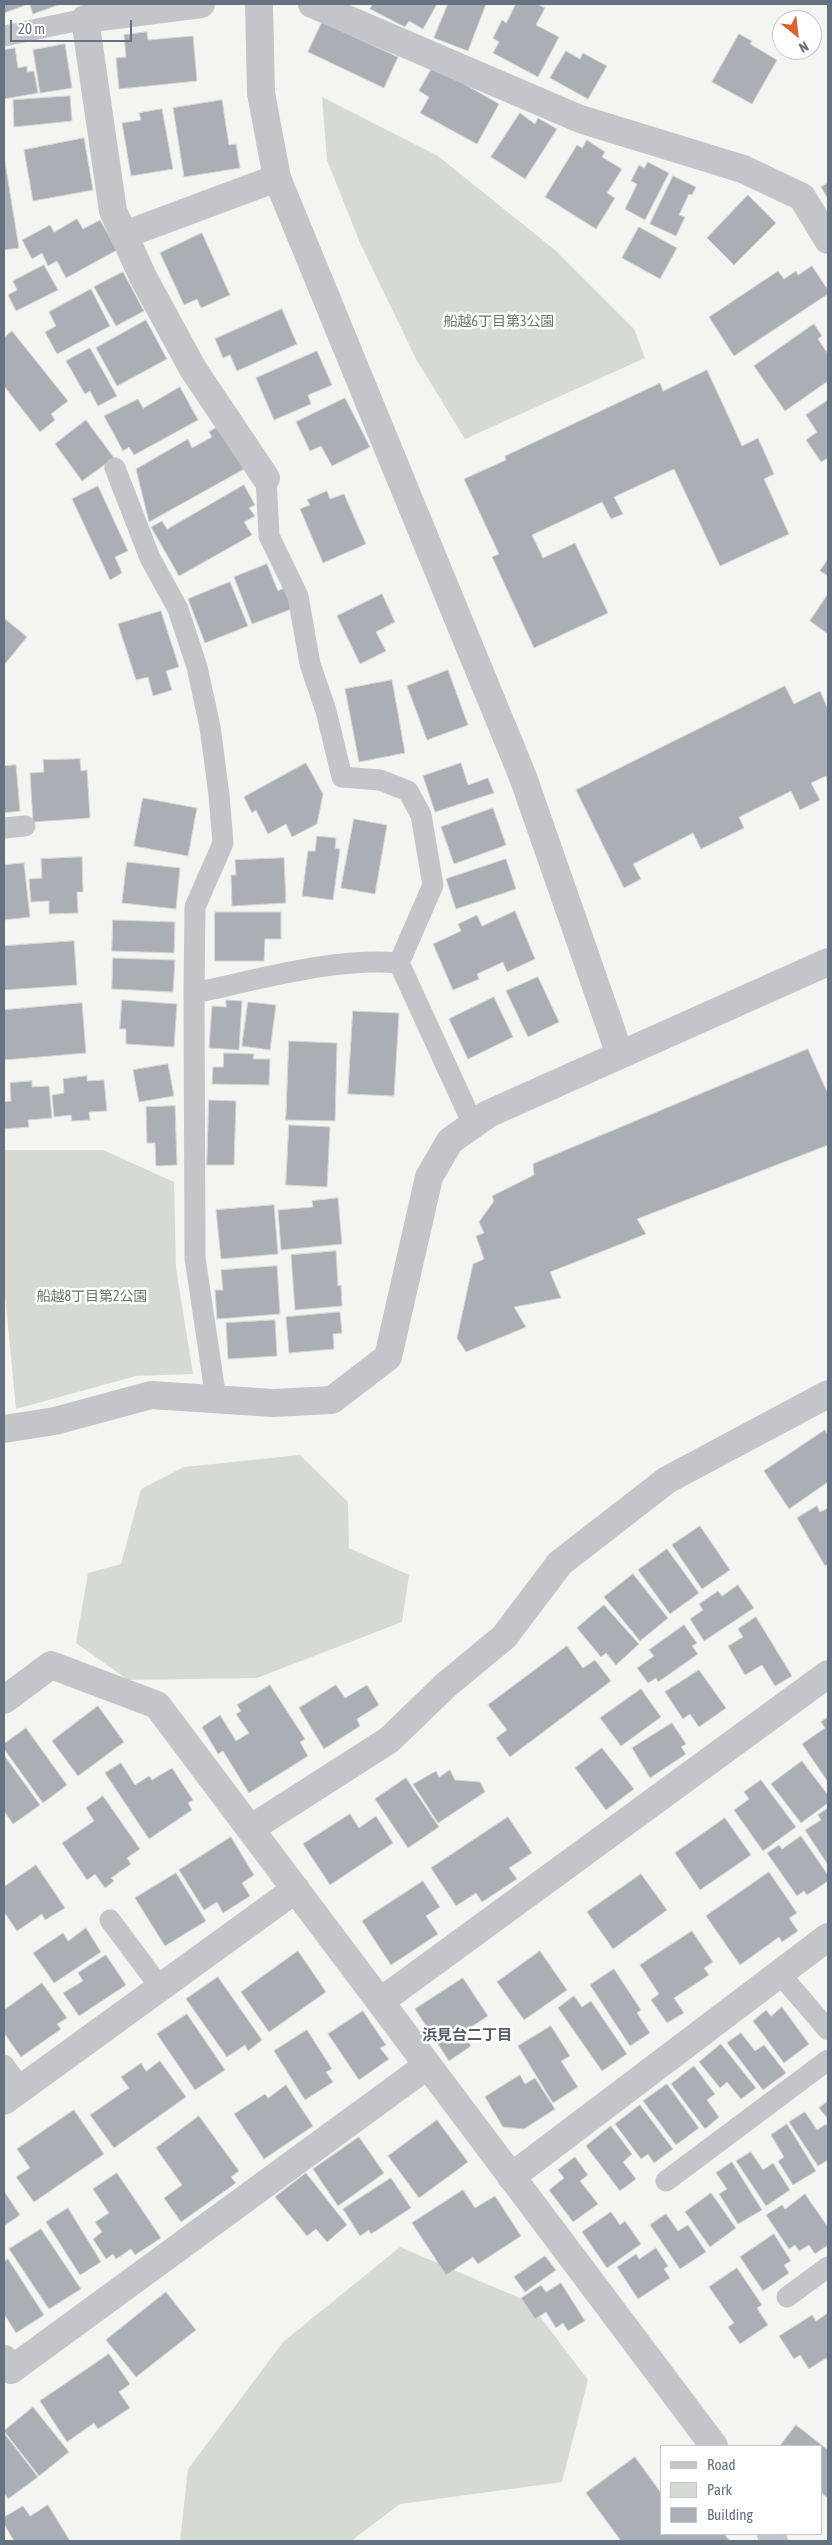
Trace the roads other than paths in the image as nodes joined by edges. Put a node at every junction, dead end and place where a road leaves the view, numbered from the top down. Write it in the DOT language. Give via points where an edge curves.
graph roads {
  1 [pos="201,4"];
  2 [pos="259,4"];
  3 [pos="312,4"];
  4 [pos="117,10"];
  5 [pos="85,19"];
  6 [pos="4,36"];
  7 [pos="277,178"];
  8 [pos="124,235"];
  9 [pos="828,240"];
  10 [pos="115,468"];
  11 [pos="266,478"];
  12 [pos="25,826"];
  13 [pos="4,828"];
  14 [pos="828,962"];
  15 [pos="398,963"];
  16 [pos="194,993"];
  17 [pos="620,1055"];
  18 [pos="473,1124"];
  19 [pos="828,1394"];
  20 [pos="216,1399"];
  21 [pos="4,1429"];
  22 [pos="828,1674"];
  23 [pos="4,1700"];
  24 [pos="250,1830"];
  25 [pos="296,1890"];
  26 [pos="110,1920"];
  27 [pos="828,1937"];
  28 [pos="780,1973"];
  29 [pos="160,1987"];
  30 [pos="381,2001"];
  31 [pos="828,2030"];
  32 [pos="828,2060"];
  33 [pos="4,2065"];
  34 [pos="428,2065"];
  35 [pos="12,2094"];
  36 [pos="511,2176"];
  37 [pos="666,2181"];
  38 [pos="826,2274"];
  39 [pos="787,2297"];
  40 [pos="6,2368"];
  41 [pos="713,2445"];
  1 -- 4 [label="street"];
  2 -- 7 [label="street" via="261,93"];
  3 -- 9 [label="street" via="580,118 743,169 802,197"];
  4 -- 5 [label="street"];
  5 -- 6 [label="lane"];
  5 -- 8 [label="street" via="113,211"];
  7 -- 8 [label="street"];
  7 -- 17 [label="street" via="523,777"];
  8 -- 11 [label="street" via="193,369"];
  10 -- 16 [label="lane" via="150,558 178,609 210,727 223,843 195,908"];
  11 -- 15 [label="lane" via="269,536 298,596 310,664 342,776 380,780 408,791 421,815 433,885"];
  12 -- 13 [label="lane"];
  14 -- 17 [label="street"];
  15 -- 16 [label="lane" via="374,961 298,971"];
  15 -- 18 [label="lane"];
  16 -- 20 [label="lane" via="195,1258"];
  17 -- 18 [label="street" via="488,1114"];
  18 -- 20 [label="street" via="450,1141 429,1176 388,1357 332,1400 273,1403"];
  19 -- 24 [label="street" via="667,1480 560,1563 504,1637 446,1685 389,1740"];
  20 -- 21 [label="street" via="151,1395 55,1422"];
  22 -- 30 [label="street"];
  23 -- 24 [label="street" via="51,1665 157,1705"];
  24 -- 25 [label="street"];
  25 -- 29 [label="street"];
  25 -- 30 [label="street"];
  26 -- 29 [label="lane"];
  27 -- 28 [label="street"];
  28 -- 31 [label="lane"];
  28 -- 36 [label="street"];
  29 -- 35 [label="street"];
  30 -- 34 [label="street"];
  32 -- 37 [label="lane"];
  33 -- 35 [label="lane"];
  34 -- 36 [label="street"];
  34 -- 40 [label="street"];
  36 -- 41 [label="street"];
  38 -- 39 [label="lane"];
}
